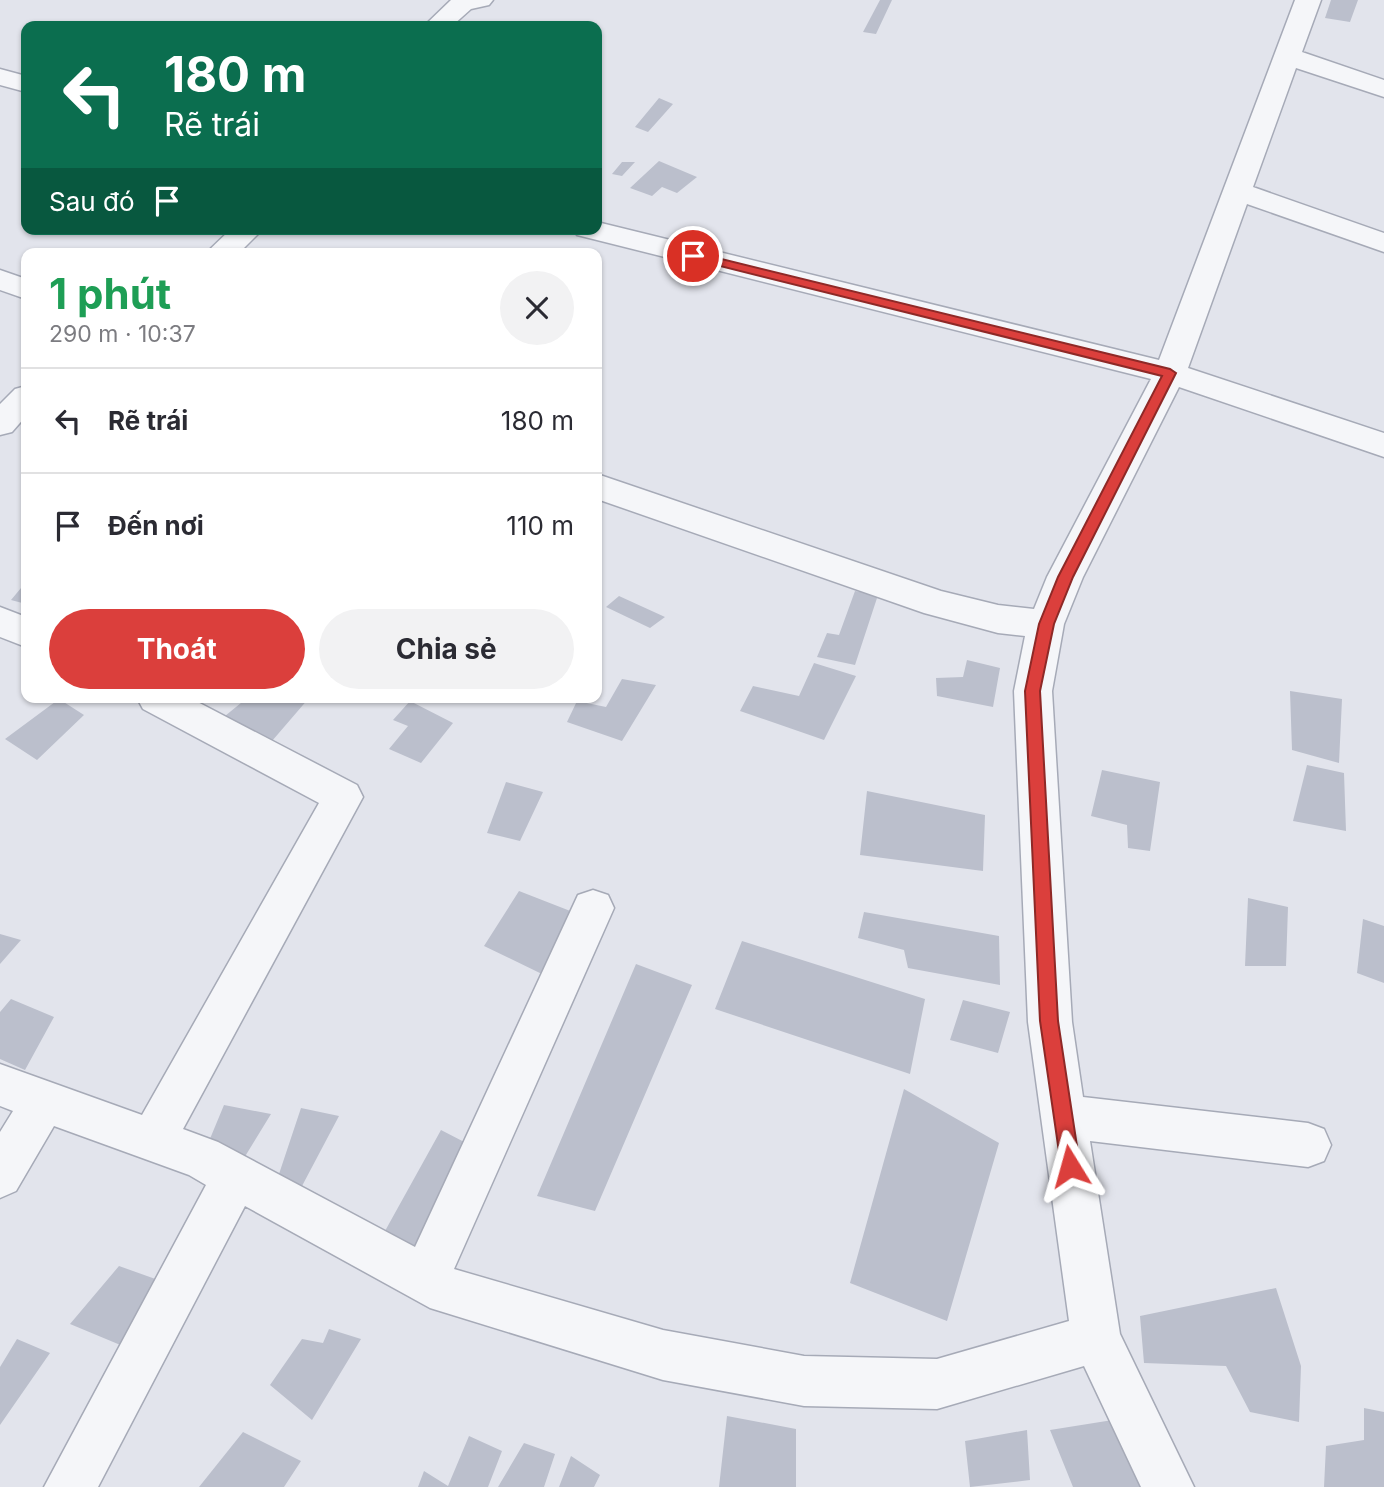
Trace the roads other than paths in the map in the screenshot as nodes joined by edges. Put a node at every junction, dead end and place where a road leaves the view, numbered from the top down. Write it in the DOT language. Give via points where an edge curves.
graph roads {
  1 [pos="480,0"];
  2 [pos="1308,0"];
  3 [pos="443,21"];
  4 [pos="1287,56"];
  5 [pos="0,77"];
  6 [pos="21,83"];
  7 [pos="1384,89"];
  8 [pos="1249,195"];
  9 [pos="602,233"];
  10 [pos="242,235"];
  11 [pos="1384,243"];
  12 [pos="227,248"];
  13 [pos="0,280"];
  14 [pos="21,287"];
  15 [pos="1170,373"];
  16 [pos="21,402"];
  17 [pos="0,424"];
  18 [pos="1384,445"];
  19 [pos="602,488"];
  20 [pos="0,621"];
  21 [pos="1046,624"];
  22 [pos="21,631"];
  23 [pos="165,703"];
  24 [pos="593,908"];
  25 [pos="0,1085"];
  26 [pos="44,1101"];
  27 [pos="1063,1116"];
  28 [pos="153,1140"];
  29 [pos="1308,1145"];
  30 [pos="0,1175"];
  31 [pos="236,1177"];
  32 [pos="425,1279"];
  33 [pos="1096,1338"];
  34 [pos="70,1487"];
  35 [pos="1168,1487"];
  1 -- 3 [label="street" via="464,2"];
  2 -- 4 [label="street"];
  4 -- 7 [label="street"];
  4 -- 15 [label="street"];
  5 -- 6 [label="street"];
  8 -- 11 [label="street"];
  9 -- 15 [label="street"];
  10 -- 12 [label="street"];
  13 -- 14 [label="street"];
  15 -- 18 [label="street"];
  15 -- 21 [label="street" via="1065,577"];
  16 -- 17 [label="street"];
  19 -- 21 [label="street" via="937,603 998,620"];
  20 -- 22 [label="street"];
  21 -- 27 [label="street" via="1033,691 1049,1021"];
  23 -- 28 [label="street" via="343,797"];
  24 -- 32 [label="street"];
  25 -- 26 [label="street"];
  26 -- 28 [label="street"];
  26 -- 30 [label="street"];
  27 -- 29 [label="street"];
  27 -- 33 [label="street"];
  28 -- 31 [label="street" via="202,1158"];
  31 -- 32 [label="street"];
  31 -- 34 [label="street"];
  32 -- 33 [label="street" via="446,1291 663,1355 804,1381 937,1384"];
  33 -- 35 [label="street"];
}
